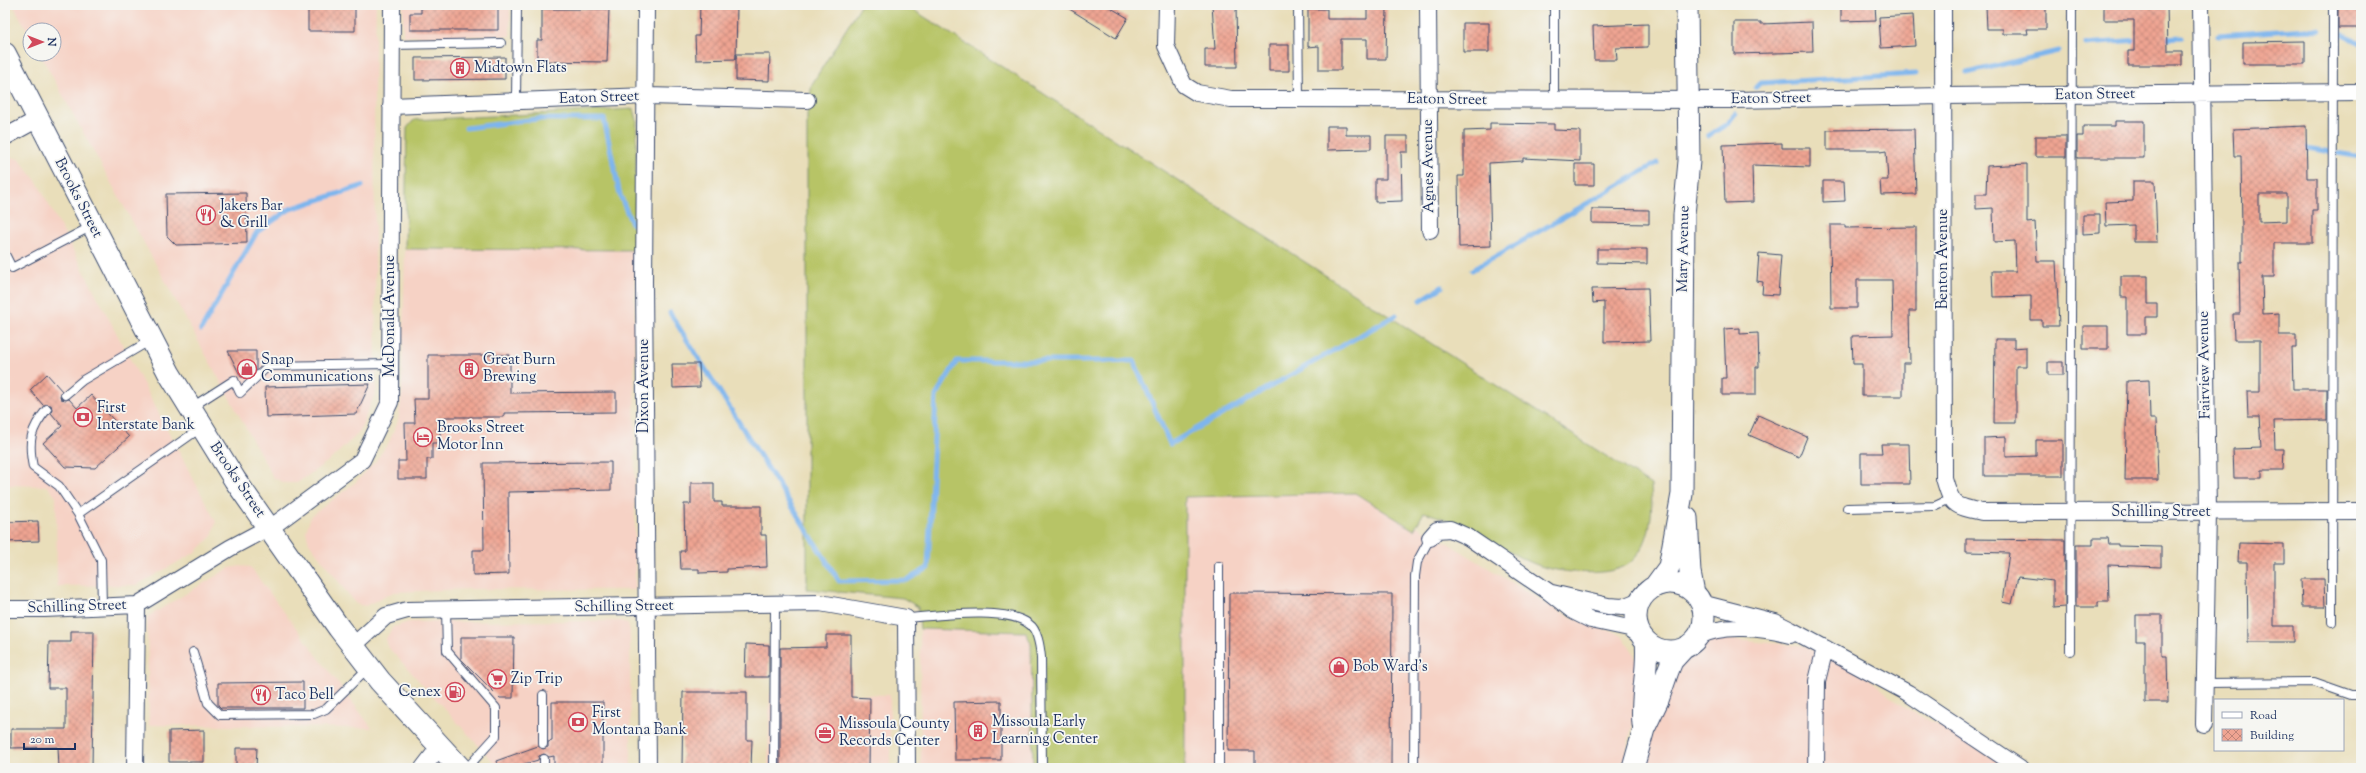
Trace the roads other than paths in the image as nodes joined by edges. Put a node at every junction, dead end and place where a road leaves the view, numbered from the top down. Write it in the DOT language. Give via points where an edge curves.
graph roads {
  1 [pos="392,5"];
  2 [pos="517,5"];
  3 [pos="646,5"];
  4 [pos="1167,5"];
  5 [pos="1298,5"];
  6 [pos="1428,5"];
  7 [pos="1554,5"];
  8 [pos="1687,5"];
  9 [pos="1943,5"];
  10 [pos="2072,5"];
  11 [pos="2201,5"];
  12 [pos="2333,5"];
  13 [pos="501,43"];
  14 [pos="391,45"];
  15 [pos="5,54"];
  16 [pos="2333,92"];
  17 [pos="2361,92"];
  18 [pos="2201,93"];
  19 [pos="647,96"];
  20 [pos="1943,96"];
  21 [pos="2072,96"];
  22 [pos="807,100"];
  23 [pos="1299,100"];
  24 [pos="1428,100"];
  25 [pos="1554,100"];
  26 [pos="1688,100"];
  27 [pos="516,101"];
  28 [pos="391,106"];
  29 [pos="38,119"];
  30 [pos="5,137"];
  31 [pos="93,226"];
  32 [pos="1430,230"];
  33 [pos="5,254"];
  34 [pos="152,339"];
  35 [pos="390,364"];
  36 [pos="65,395"];
  37 [pos="190,408"];
  38 [pos="47,409"];
  39 [pos="202,427"];
  40 [pos="1682,494"];
  41 [pos="1955,503"];
  42 [pos="1847,508"];
  43 [pos="2361,511"];
  44 [pos="2208,512"];
  45 [pos="2332,512"];
  46 [pos="2069,513"];
  47 [pos="78,514"];
  48 [pos="270,527"];
  49 [pos="1430,538"];
  50 [pos="230,548"];
  51 [pos="1219,566"];
  52 [pos="1549,592"];
  53 [pos="1648,593"];
  54 [pos="1698,598"];
  55 [pos="775,604"];
  56 [pos="136,605"];
  57 [pos="102,606"];
  58 [pos="645,607"];
  59 [pos="5,609"];
  60 [pos="446,609"];
  61 [pos="906,618"];
  62 [pos="2332,622"];
  63 [pos="1644,639"];
  64 [pos="1691,642"];
  65 [pos="353,646"];
  66 [pos="1825,648"];
  67 [pos="2070,651"];
  68 [pos="193,652"];
  69 [pos="369,666"];
  70 [pos="2204,683"];
  71 [pos="543,695"];
  72 [pos="2361,695"];
  73 [pos="2204,724"];
  74 [pos="1642,736"];
  75 [pos="543,744"];
  76 [pos="440,746"];
  77 [pos="544,759"];
  78 [pos="135,768"];
  79 [pos="423,768"];
  80 [pos="460,768"];
  81 [pos="467,768"];
  82 [pos="544,768"];
  83 [pos="648,768"];
  84 [pos="774,768"];
  85 [pos="907,768"];
  86 [pos="1042,768"];
  87 [pos="1219,768"];
  88 [pos="1414,768"];
  89 [pos="1633,768"];
  90 [pos="1816,768"];
  91 [pos="2020,768"];
  1 -- 14 [label="street, McDonald Avenue"];
  2 -- 27 [label="lane"];
  3 -- 19 [label="street, Dixon Avenue"];
  4 -- 23 [label="street, Eaton Street" via="1166,46 1184,84 1197,93 1231,99"];
  5 -- 23 [label="lane"];
  6 -- 24 [label="street, Agnes Avenue"];
  7 -- 25 [label="lane"];
  8 -- 26 [label="street, Mary Avenue"];
  9 -- 20 [label="street, Benton Avenue"];
  10 -- 21 [label="lane"];
  11 -- 18 [label="street, Fairview Avenue"];
  12 -- 16 [label="lane"];
  13 -- 14 [label="lane"];
  14 -- 28 [label="street, McDonald Avenue"];
  15 -- 29 [label="highway, Brooks Street"];
  16 -- 17 [label="street, Eaton Street"];
  16 -- 18 [label="street, Eaton Street"];
  16 -- 45 [label="lane"];
  18 -- 21 [label="street, Eaton Street"];
  18 -- 44 [label="street, Fairview Avenue"];
  19 -- 22 [label="street, Eaton Street"];
  19 -- 27 [label="street, Eaton Street"];
  19 -- 58 [label="street, Dixon Avenue" via="644,282"];
  20 -- 21 [label="street, Eaton Street"];
  20 -- 26 [label="street, Eaton Street"];
  20 -- 41 [label="street, Benton Avenue" via="1944,478"];
  21 -- 46 [label="lane"];
  23 -- 24 [label="street, Eaton Street"];
  24 -- 25 [label="street, Eaton Street"];
  24 -- 32 [label="street, Agnes Avenue"];
  25 -- 26 [label="street, Eaton Street"];
  26 -- 40 [label="street, Mary Avenue" via="1689,161 1684,215"];
  27 -- 28 [label="street, Eaton Street"];
  28 -- 35 [label="street, McDonald Avenue"];
  29 -- 30 [label="street"];
  29 -- 31 [label="highway, Brooks Street"];
  31 -- 33 [label="lane" via="12,268"];
  31 -- 34 [label="highway, Brooks Street"];
  34 -- 36 [label="lane" via="83,380"];
  34 -- 37 [label="highway, Brooks Street"];
  35 -- 37 [label="lane" via="268,366 240,392 234,380"];
  35 -- 48 [label="street, McDonald Avenue" via="390,402 362,460"];
  37 -- 39 [label="highway, Brooks Street"];
  38 -- 47 [label="lane" via="35,424 29,446 33,467 59,486"];
  39 -- 47 [label="lane"];
  39 -- 48 [label="highway, Brooks Street" via="235,480"];
  40 -- 53 [label="street, Mary Avenue" via="1669,567"];
  40 -- 54 [label="street, Mary Avenue" via="1687,521 1690,572"];
  41 -- 42 [label="lane" via="1935,506"];
  41 -- 46 [label="street, Schilling Street" via="1982,512"];
  43 -- 45 [label="street, Schilling Street"];
  44 -- 45 [label="street, Schilling Street"];
  44 -- 46 [label="street, Schilling Street"];
  44 -- 70 [label="street, Fairview Avenue"];
  45 -- 62 [label="lane"];
  46 -- 67 [label="lane"];
  47 -- 57 [label="lane" via="101,560"];
  48 -- 50 [label="street, McDonald Avenue"];
  48 -- 65 [label="highway, Brooks Street"];
  49 -- 52 [label="street" via="1437,530 1450,529 1468,537"];
  49 -- 88 [label="lane" via="1417,562 1415,576"];
  50 -- 56 [label="street, Schilling Street"];
  51 -- 87 [label="lane"];
  52 -- 53 [label="street" via="1608,606 1624,607"];
  52 -- 63 [label="street" via="1573,611 1591,620 1629,628"];
  53 -- 54 [label="street" via="1665,583 1676,584"];
  53 -- 63 [label="street" via="1636,619"];
  54 -- 64 [label="street" via="1704,615 1703,626"];
  54 -- 66 [label="street" via="1775,622"];
  55 -- 58 [label="street, Schilling Street"];
  55 -- 61 [label="street, Schilling Street" via="820,603"];
  55 -- 84 [label="lane"];
  56 -- 57 [label="street, Schilling Street"];
  56 -- 78 [label="street"];
  57 -- 59 [label="street, Schilling Street"];
  58 -- 60 [label="street, Schilling Street"];
  58 -- 83 [label="street, Dixon Avenue"];
  60 -- 65 [label="street, Schilling Street" via="407,610 386,616"];
  60 -- 81 [label="lane" via="447,650 496,708 496,736"];
  61 -- 85 [label="street"];
  61 -- 86 [label="lane" via="993,614 1015,616 1030,624 1039,640 1041,657"];
  63 -- 64 [label="street" via="1664,650"];
  63 -- 74 [label="street" via="1648,660"];
  64 -- 66 [label="street" via="1709,630 1738,628 1786,634 1807,639"];
  64 -- 74 [label="street" via="1672,661"];
  65 -- 69 [label="highway, Brooks Street"];
  66 -- 90 [label="street" via="1817,680"];
  66 -- 91 [label="street" via="1908,693"];
  68 -- 69 [label="lane" via="208,703 220,715 314,714 326,708"];
  69 -- 76 [label="highway, Brooks Street"];
  70 -- 72 [label="lane" via="2314,682 2351,695"];
  70 -- 73 [label="street, Fairview Avenue"];
  71 -- 75 [label="lane"];
  74 -- 89 [label="street"];
  76 -- 79 [label="street"];
  76 -- 80 [label="highway, Brooks Street"];
  77 -- 82 [label="lane"];
}
